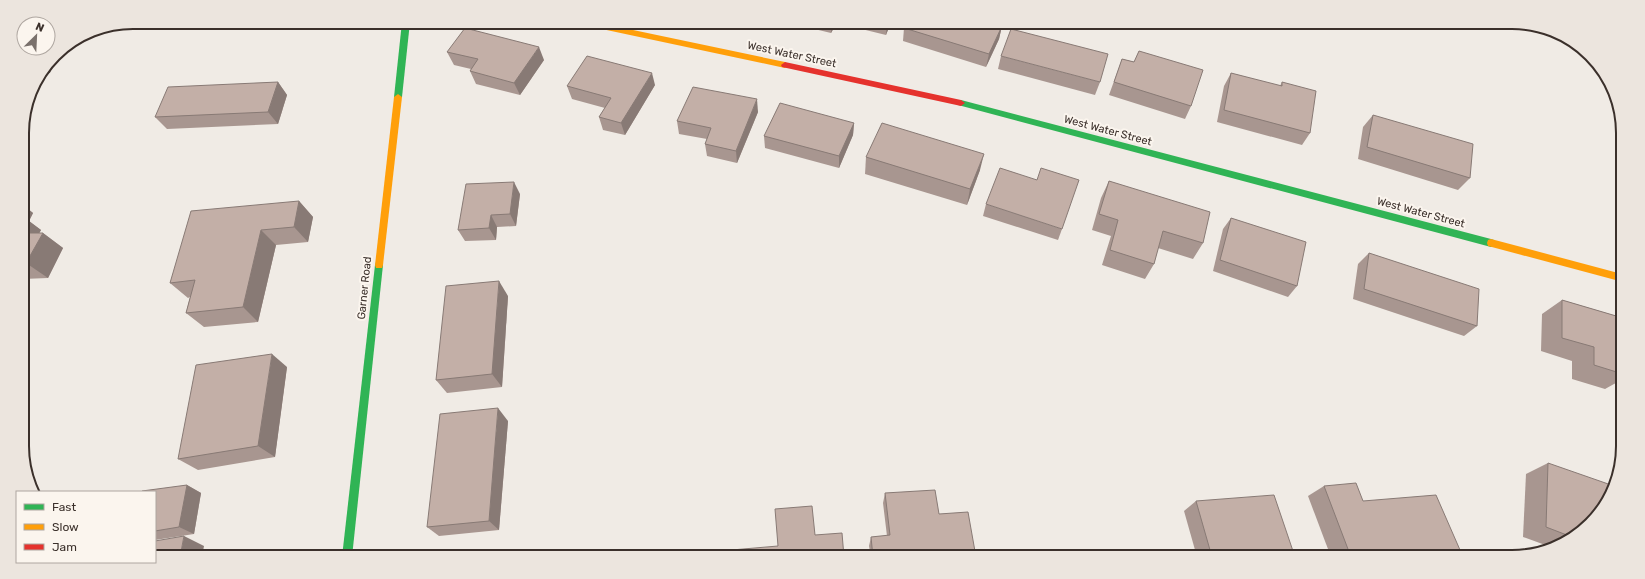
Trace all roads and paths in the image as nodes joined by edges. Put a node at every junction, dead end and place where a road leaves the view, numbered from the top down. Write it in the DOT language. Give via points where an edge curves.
graph roads {
  1 [pos="405,29"];
  2 [pos="616,29"];
  3 [pos="1616,276"];
  4 [pos="348,550"];
  1 -- 4 [label="street, Garner Road"];
  2 -- 3 [label="street, West Water Street" via="941,98"];
}
